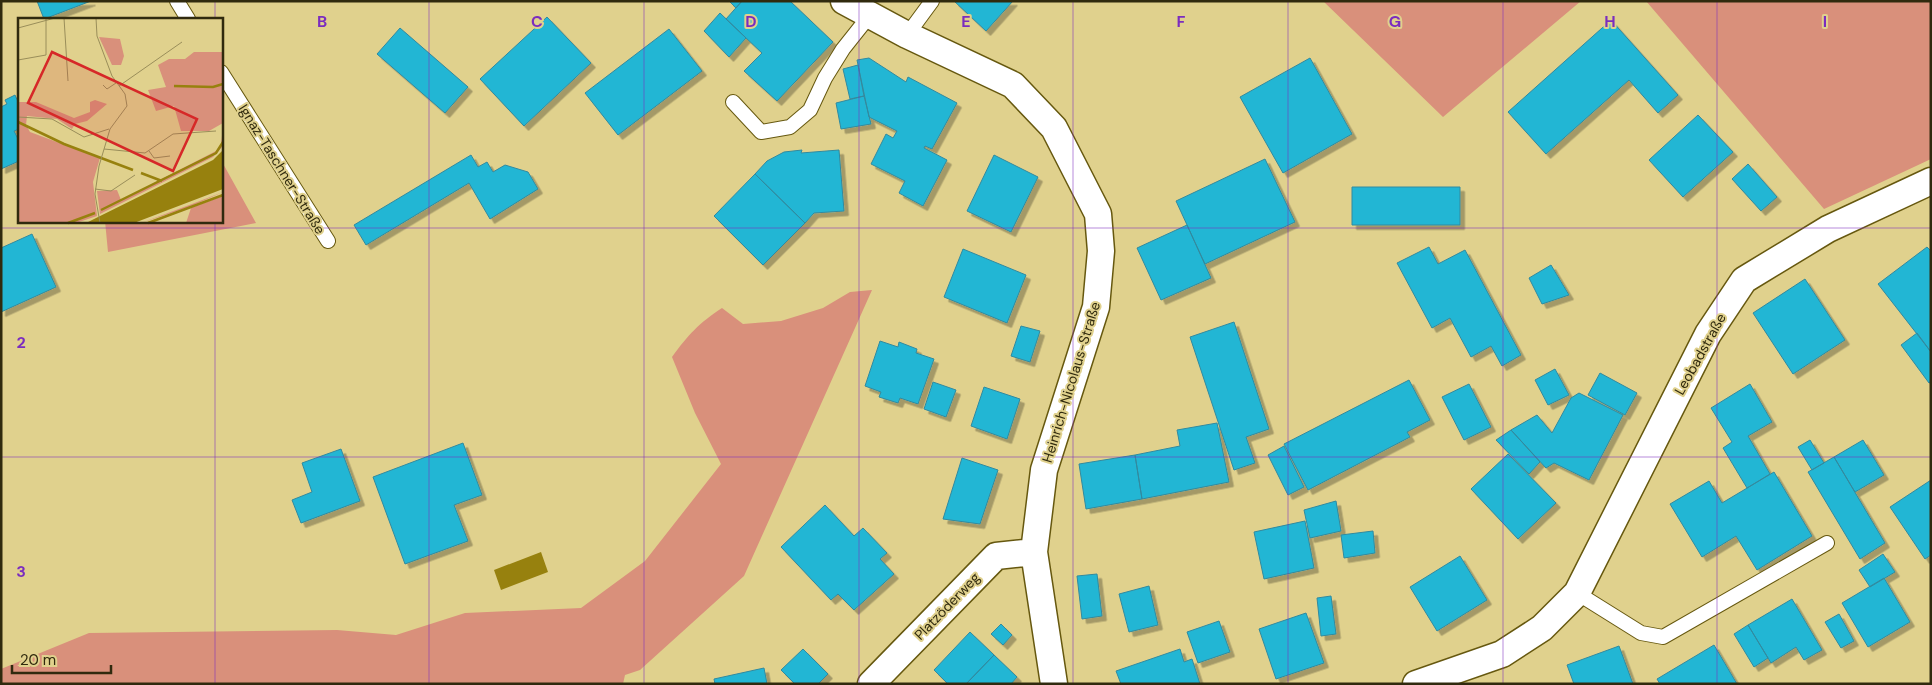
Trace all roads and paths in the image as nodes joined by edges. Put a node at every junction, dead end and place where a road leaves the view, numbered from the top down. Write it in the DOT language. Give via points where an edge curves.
graph roads {
  1 [pos="177,1"];
  2 [pos="844,1"];
  3 [pos="932,1"];
  4 [pos="870,15"];
  5 [pos="187,18"];
  6 [pos="907,35"];
  7 [pos="222,74"];
  8 [pos="733,102"];
  9 [pos="1931,181"];
  10 [pos="328,241"];
  11 [pos="1827,543"];
  12 [pos="1034,552"];
  13 [pos="1577,593"];
  14 [pos="871,684"];
  15 [pos="1054,684"];
  16 [pos="1416,684"];
  1 -- 5 [label="lane"];
  2 -- 4 [label="street, Heinrich-Nicolaus-Straße"];
  3 -- 6 [label="lane"];
  4 -- 6 [label="street, Heinrich-Nicolaus-Straße"];
  4 -- 8 [label="lane" via="843,49 810,110 790,127 761,132"];
  6 -- 12 [label="street, Heinrich-Nicolaus-Straße" via="1013,85 1054,128 1098,214 1101,250 1096,307 1044,470"];
  7 -- 10 [label="lane, Ignaz-Taschner-Straße"];
  9 -- 13 [label="street, Leobadstraße" via="1828,229 1744,280 1708,334"];
  11 -- 13 [label="lane" via="1663,637 1641,633"];
  12 -- 14 [label="street, Platzöderweg" via="996,556"];
  12 -- 15 [label="street, Heinrich-Nicolaus-Straße"];
  13 -- 16 [label="street, Leobadstraße" via="1542,628 1502,654"];
}
